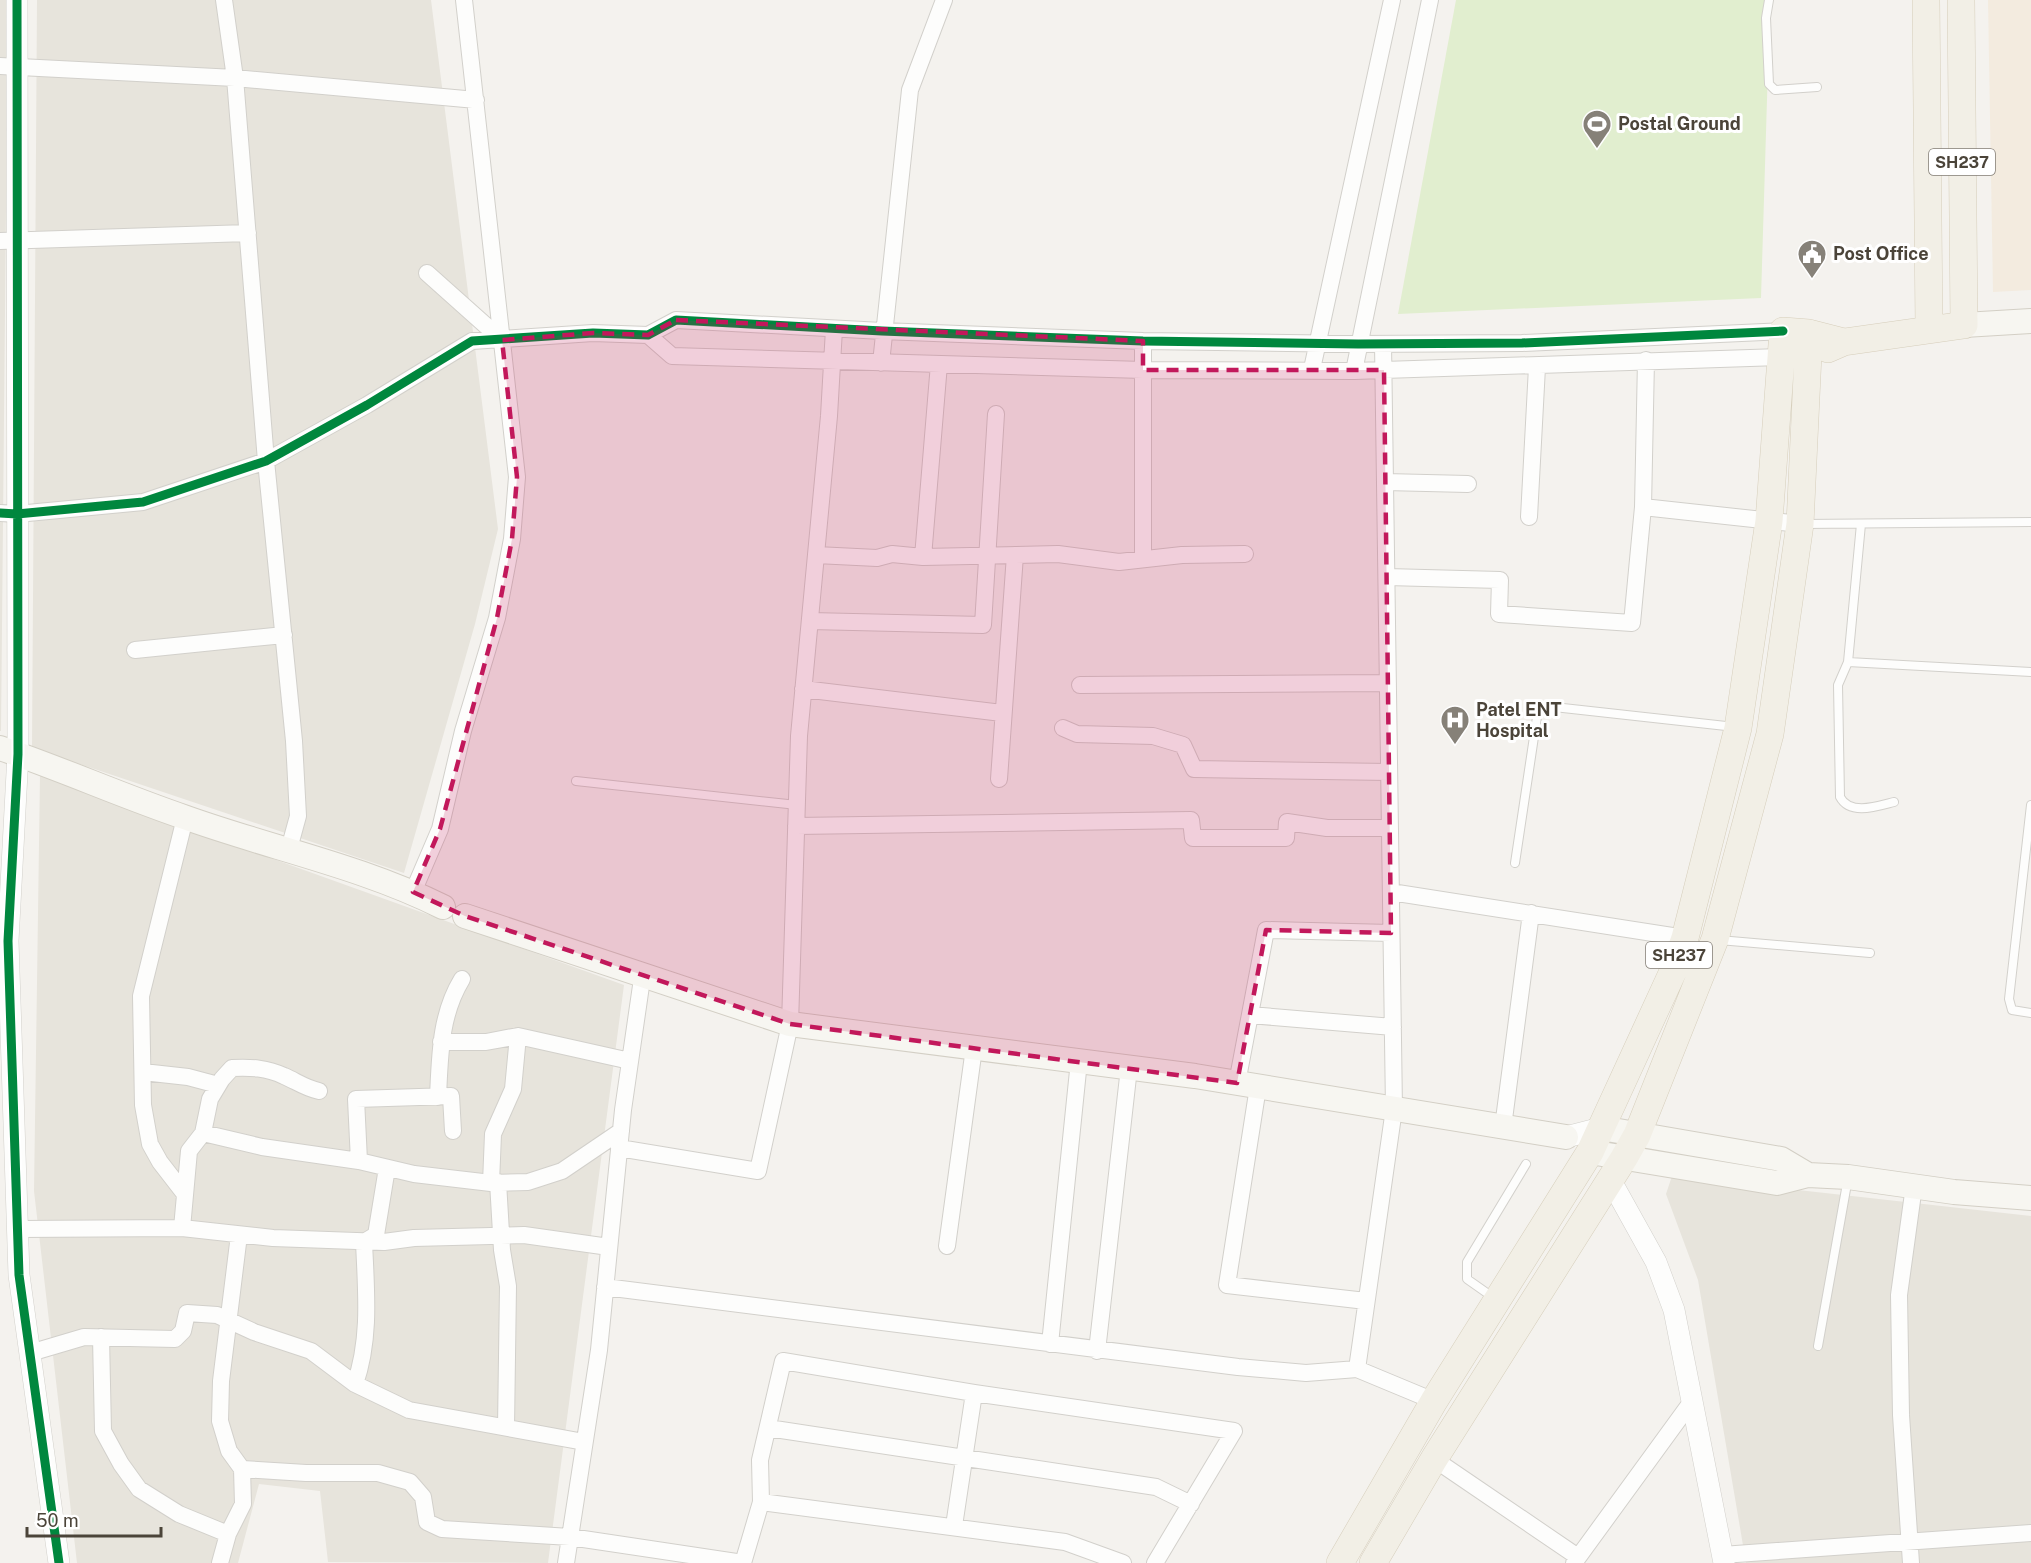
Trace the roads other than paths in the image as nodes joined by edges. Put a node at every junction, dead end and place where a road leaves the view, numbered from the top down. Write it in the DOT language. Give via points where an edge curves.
graph roads {
  1 [pos="17,0"];
  2 [pos="224,0"];
  3 [pos="464,0"];
  4 [pos="944,0"];
  5 [pos="1392,0"];
  6 [pos="1430,0"];
  7 [pos="1769,0"];
  8 [pos="1926,0"];
  9 [pos="1961,0"];
  10 [pos="8,67"];
  11 [pos="235,78"];
  12 [pos="1817,87"];
  13 [pos="476,100"];
  14 [pos="248,233"];
  15 [pos="8,240"];
  16 [pos="427,273"];
  17 [pos="2031,321"];
  18 [pos="1964,325"];
  19 [pos="1929,328"];
  20 [pos="834,329"];
  21 [pos="882,332"];
  22 [pos="643,335"];
  23 [pos="502,340"];
  24 [pos="1143,341"];
  25 [pos="1316,343"];
  26 [pos="1358,344"];
  27 [pos="1383,344"];
  28 [pos="1795,345"];
  29 [pos="1646,360"];
  30 [pos="832,361"];
  31 [pos="880,363"];
  32 [pos="939,364"];
  33 [pos="1537,367"];
  34 [pos="1312,369"];
  35 [pos="1143,370"];
  36 [pos="1384,370"];
  37 [pos="1354,371"];
  38 [pos="996,414"];
  39 [pos="266,461"];
  40 [pos="1385,482"];
  41 [pos="1468,484"];
  42 [pos="1643,507"];
  43 [pos="9,514"];
  44 [pos="1529,517"];
  45 [pos="1769,521"];
  46 [pos="2031,522"];
  47 [pos="1800,524"];
  48 [pos="1861,524"];
  49 [pos="1245,554"];
  50 [pos="816,555"];
  51 [pos="1015,555"];
  52 [pos="987,556"];
  53 [pos="923,557"];
  54 [pos="1143,558"];
  55 [pos="1387,577"];
  56 [pos="810,621"];
  57 [pos="284,635"];
  58 [pos="135,650"];
  59 [pos="1848,662"];
  60 [pos="2031,672"];
  61 [pos="1388,683"];
  62 [pos="1080,685"];
  63 [pos="803,689"];
  64 [pos="1002,712"];
  65 [pos="1063,728"];
  66 [pos="1738,728"];
  67 [pos="9,752"];
  68 [pos="1389,772"];
  69 [pos="999,779"];
  70 [pos="576,781"];
  71 [pos="1894,802"];
  72 [pos="797,805"];
  73 [pos="2031,805"];
  74 [pos="185,818"];
  75 [pos="796,826"];
  76 [pos="1390,828"];
  77 [pos="2029,839"];
  78 [pos="289,849"];
  79 [pos="1515,863"];
  80 [pos="2027,873"];
  81 [pos="412,892"];
  82 [pos="1391,892"];
  83 [pos="1531,913"];
  84 [pos="1392,933"];
  85 [pos="1685,938"];
  86 [pos="1715,939"];
  87 [pos="1870,953"];
  88 [pos="643,972"];
  89 [pos="462,979"];
  90 [pos="2031,1013"];
  91 [pos="1250,1015"];
  92 [pos="790,1024"];
  93 [pos="1393,1027"];
  94 [pos="518,1036"];
  95 [pos="441,1042"];
  96 [pos="974,1048"];
  97 [pos="630,1060"];
  98 [pos="1079,1061"];
  99 [pos="1130,1068"];
  100 [pos="143,1072"];
  101 [pos="1247,1085"];
  102 [pos="218,1086"];
  103 [pos="319,1090"];
  104 [pos="438,1097"];
  105 [pos="1394,1109"];
  106 [pos="1503,1127"];
  107 [pos="453,1131"];
  108 [pos="621,1131"];
  109 [pos="203,1133"];
  110 [pos="1636,1135"];
  111 [pos="1566,1137"];
  112 [pos="1596,1140"];
  113 [pos="8,1144"];
  114 [pos="619,1148"];
  115 [pos="359,1161"];
  116 [pos="1526,1164"];
  117 [pos="387,1167"];
  118 [pos="1618,1170"];
  119 [pos="1808,1175"];
  120 [pos="1848,1177"];
  121 [pos="495,1183"];
  122 [pos="1914,1186"];
  123 [pos="184,1193"];
  124 [pos="2031,1198"];
  125 [pos="182,1228"];
  126 [pos="18,1229"];
  127 [pos="239,1235"];
  128 [pos="501,1237"];
  129 [pos="364,1242"];
  130 [pos="946,1246"];
  131 [pos="609,1247"];
  132 [pos="605,1287"];
  133 [pos="1497,1300"];
  134 [pos="1366,1301"];
  135 [pos="229,1321"];
  136 [pos="101,1337"];
  137 [pos="1050,1344"];
  138 [pos="1818,1346"];
  139 [pos="1096,1351"];
  140 [pos="30,1353"];
  141 [pos="1357,1369"];
  142 [pos="355,1384"];
  143 [pos="974,1394"];
  144 [pos="1434,1401"];
  145 [pos="1692,1401"];
  146 [pos="506,1427"];
  147 [pos="768,1428"];
  148 [pos="584,1442"];
  149 [pos="1434,1458"];
  150 [pos="964,1459"];
  151 [pos="242,1469"];
  152 [pos="761,1502"];
  153 [pos="1191,1503"];
  154 [pos="954,1526"];
  155 [pos="2031,1533"];
  156 [pos="228,1534"];
  157 [pos="570,1537"];
  158 [pos="1909,1541"];
  159 [pos="1723,1559"];
  160 [pos="1576,1560"];
  161 [pos="59,1563"];
  162 [pos="220,1563"];
  163 [pos="566,1563"];
  164 [pos="743,1563"];
  165 [pos="1123,1563"];
  166 [pos="1155,1563"];
  167 [pos="1340,1563"];
  168 [pos="1373,1563"];
  169 [pos="1911,1563"];
  1 -- 10 [label="street"];
  2 -- 11 [label="street"];
  3 -- 13 [label="street"];
  4 -- 21 [label="street" via="910,90"];
  5 -- 25 [label="street"];
  6 -- 26 [label="street"];
  7 -- 12 [label="lane" via="1769,84 1775,90"];
  8 -- 19 [label="main road"];
  9 -- 18 [label="main road, SH237"];
  10 -- 11 [label="street"];
  10 -- 15 [label="street"];
  11 -- 13 [label="street"];
  11 -- 14 [label="street"];
  13 -- 23 [label="street"];
  14 -- 15 [label="street"];
  14 -- 39 [label="street"];
  15 -- 43 [label="street"];
  16 -- 23 [label="street"];
  17 -- 18 [label="main road"];
  18 -- 19 [label="main road"];
  19 -- 28 [label="main road" via="1844,342"];
  20 -- 21 [label="street"];
  20 -- 22 [label="street" via="676,320"];
  20 -- 30 [label="street"];
  21 -- 24 [label="street"];
  21 -- 31 [label="street"];
  22 -- 23 [label="street" via="593,333"];
  22 -- 30 [label="street" via="672,356"];
  23 -- 39 [label="street" via="472,341"];
  23 -- 81 [label="street" via="517,477 512,539 498,618 463,731 440,829"];
  24 -- 25 [label="street"];
  24 -- 35 [label="street"];
  25 -- 26 [label="street"];
  25 -- 34 [label="street"];
  26 -- 27 [label="street"];
  26 -- 37 [label="street"];
  27 -- 28 [label="street"];
  27 -- 36 [label="street"];
  28 -- 29 [label="street"];
  28 -- 45 [label="main road, SH237"];
  28 -- 47 [label="main road, SH237"];
  29 -- 33 [label="street"];
  29 -- 42 [label="street"];
  30 -- 31 [label="street"];
  30 -- 50 [label="street"];
  31 -- 32 [label="street"];
  32 -- 35 [label="street"];
  32 -- 53 [label="street"];
  33 -- 36 [label="street"];
  33 -- 44 [label="street"];
  34 -- 35 [label="street"];
  34 -- 37 [label="street"];
  35 -- 54 [label="street"];
  36 -- 37 [label="street"];
  36 -- 40 [label="street"];
  38 -- 52 [label="street"];
  39 -- 43 [label="street" via="143,502"];
  39 -- 57 [label="street"];
  40 -- 41 [label="street"];
  40 -- 55 [label="street"];
  42 -- 45 [label="street"];
  42 -- 55 [label="street" via="1632,623 1498,614 1500,580"];
  43 -- 67 [label="street"];
  45 -- 47 [label="street"];
  45 -- 66 [label="main road, SH237"];
  46 -- 48 [label="lane"];
  47 -- 48 [label="lane"];
  47 -- 86 [label="main road, SH237" via="1770,734"];
  48 -- 59 [label="lane"];
  49 -- 54 [label="street"];
  50 -- 53 [label="street"];
  50 -- 56 [label="street"];
  51 -- 52 [label="street"];
  51 -- 54 [label="street" via="1058,554 1119,562"];
  51 -- 64 [label="street"];
  52 -- 53 [label="street"];
  52 -- 56 [label="street" via="983,625"];
  55 -- 61 [label="street"];
  56 -- 63 [label="street"];
  57 -- 58 [label="street"];
  57 -- 78 [label="street" via="298,816"];
  59 -- 60 [label="lane"];
  59 -- 71 [label="lane" via="1838,685 1840,797 1849,806 1860,808"];
  61 -- 62 [label="street"];
  61 -- 68 [label="street"];
  63 -- 64 [label="street"];
  63 -- 72 [label="street"];
  64 -- 69 [label="street"];
  65 -- 68 [label="street" via="1077,734 1153,736 1183,745 1194,769"];
  66 -- 79 [label="lane" via="1554,707 1541,711"];
  66 -- 85 [label="main road, SH237"];
  67 -- 74 [label="main road"];
  67 -- 113 [label="street"];
  68 -- 76 [label="street"];
  70 -- 72 [label="lane"];
  72 -- 75 [label="street"];
  73 -- 77 [label="lane"];
  74 -- 78 [label="main road"];
  74 -- 100 [label="street" via="141,996"];
  75 -- 76 [label="street" via="1191,820 1193,838 1286,838 1287,822 1327,828"];
  75 -- 92 [label="street"];
  76 -- 82 [label="street"];
  77 -- 80 [label="lane"];
  78 -- 81 [label="main road"];
  80 -- 90 [label="lane" via="2008,999 2012,1010"];
  81 -- 88 [label="main road" via="454,911"];
  82 -- 83 [label="street"];
  82 -- 84 [label="street"];
  83 -- 85 [label="street"];
  83 -- 106 [label="street"];
  84 -- 91 [label="street" via="1266,930"];
  84 -- 93 [label="street"];
  85 -- 112 [label="main road, SH237"];
  86 -- 87 [label="lane"];
  86 -- 110 [label="main road, SH237"];
  88 -- 92 [label="main road"];
  88 -- 97 [label="street"];
  89 -- 95 [label="street" via="444,1018"];
  91 -- 93 [label="street"];
  91 -- 101 [label="street"];
  92 -- 96 [label="main road"];
  92 -- 114 [label="street" via="758,1171"];
  93 -- 105 [label="street"];
  94 -- 95 [label="street" via="486,1042"];
  94 -- 97 [label="street"];
  94 -- 121 [label="street" via="513,1089 493,1134"];
  95 -- 104 [label="street"];
  96 -- 98 [label="main road"];
  96 -- 130 [label="street"];
  97 -- 108 [label="street"];
  98 -- 99 [label="main road"];
  98 -- 137 [label="street"];
  99 -- 101 [label="main road"];
  99 -- 139 [label="street"];
  100 -- 102 [label="street" via="188,1077"];
  100 -- 123 [label="street" via="143,1105 150,1144"];
  101 -- 105 [label="main road"];
  101 -- 134 [label="street" via="1227,1285"];
  102 -- 103 [label="street" via="232,1068 251,1067 270,1070"];
  102 -- 109 [label="street" via="210,1099"];
  104 -- 107 [label="street" via="451,1096"];
  104 -- 115 [label="street" via="356,1099"];
  105 -- 106 [label="main road"];
  105 -- 134 [label="street"];
  106 -- 111 [label="main road"];
  108 -- 114 [label="street"];
  108 -- 121 [label="street" via="562,1171 528,1182"];
  109 -- 115 [label="street" via="262,1147"];
  109 -- 123 [label="street" via="189,1152"];
  110 -- 112 [label="main road"];
  110 -- 118 [label="main road, SH237"];
  110 -- 119 [label="main road" via="1781,1159"];
  111 -- 112 [label="street"];
  112 -- 118 [label="main road"];
  112 -- 133 [label="main road, SH237"];
  113 -- 126 [label="street"];
  114 -- 131 [label="street"];
  115 -- 117 [label="street"];
  116 -- 133 [label="lane" via="1467,1262 1467,1279"];
  117 -- 121 [label="street" via="462,1182"];
  117 -- 129 [label="street" via="376,1235"];
  118 -- 119 [label="main road" via="1777,1183"];
  118 -- 145 [label="street" via="1674,1310"];
  118 -- 149 [label="main road, SH237"];
  119 -- 120 [label="main road"];
  120 -- 122 [label="main road"];
  120 -- 138 [label="lane"];
  121 -- 128 [label="street"];
  122 -- 124 [label="main road"];
  122 -- 158 [label="street" via="1899,1295"];
  123 -- 125 [label="street"];
  125 -- 126 [label="street"];
  125 -- 127 [label="street"];
  126 -- 140 [label="street" via="19,1275"];
  127 -- 129 [label="street"];
  127 -- 135 [label="street"];
  128 -- 129 [label="street"];
  128 -- 131 [label="street" via="524,1235"];
  128 -- 146 [label="street" via="508,1286"];
  129 -- 142 [label="street" via="367,1330"];
  131 -- 132 [label="street"];
  132 -- 137 [label="street"];
  132 -- 148 [label="street"];
  133 -- 144 [label="main road, SH237"];
  134 -- 141 [label="street"];
  135 -- 136 [label="street" via="218,1315 187,1313 183,1332 175,1339"];
  135 -- 142 [label="street" via="311,1351"];
  135 -- 151 [label="street" via="220,1422 229,1450"];
  136 -- 140 [label="street" via="84,1337"];
  136 -- 156 [label="street" via="103,1431 121,1464 139,1489 179,1514"];
  137 -- 139 [label="street"];
  139 -- 141 [label="street" via="1306,1373"];
  140 -- 161 [label="street"];
  141 -- 144 [label="street"];
  142 -- 146 [label="street" via="409,1410"];
  143 -- 147 [label="street" via="783,1361"];
  143 -- 150 [label="street"];
  143 -- 153 [label="street" via="1234,1431"];
  144 -- 167 [label="main road, SH237"];
  145 -- 159 [label="street"];
  145 -- 160 [label="street"];
  146 -- 148 [label="street"];
  147 -- 150 [label="street"];
  147 -- 152 [label="street" via="760,1460"];
  148 -- 157 [label="street"];
  149 -- 160 [label="street"];
  149 -- 168 [label="main road, SH237"];
  150 -- 153 [label="street" via="1156,1487"];
  150 -- 154 [label="street"];
  151 -- 156 [label="street" via="243,1504"];
  151 -- 157 [label="street" via="378,1473 410,1482 423,1497 427,1522 442,1529"];
  152 -- 154 [label="street"];
  152 -- 164 [label="street"];
  153 -- 166 [label="street"];
  154 -- 165 [label="street" via="1065,1542"];
  155 -- 158 [label="street"];
  156 -- 162 [label="street"];
  157 -- 163 [label="street"];
  157 -- 164 [label="street"];
  158 -- 159 [label="street"];
  158 -- 169 [label="street"];
}
